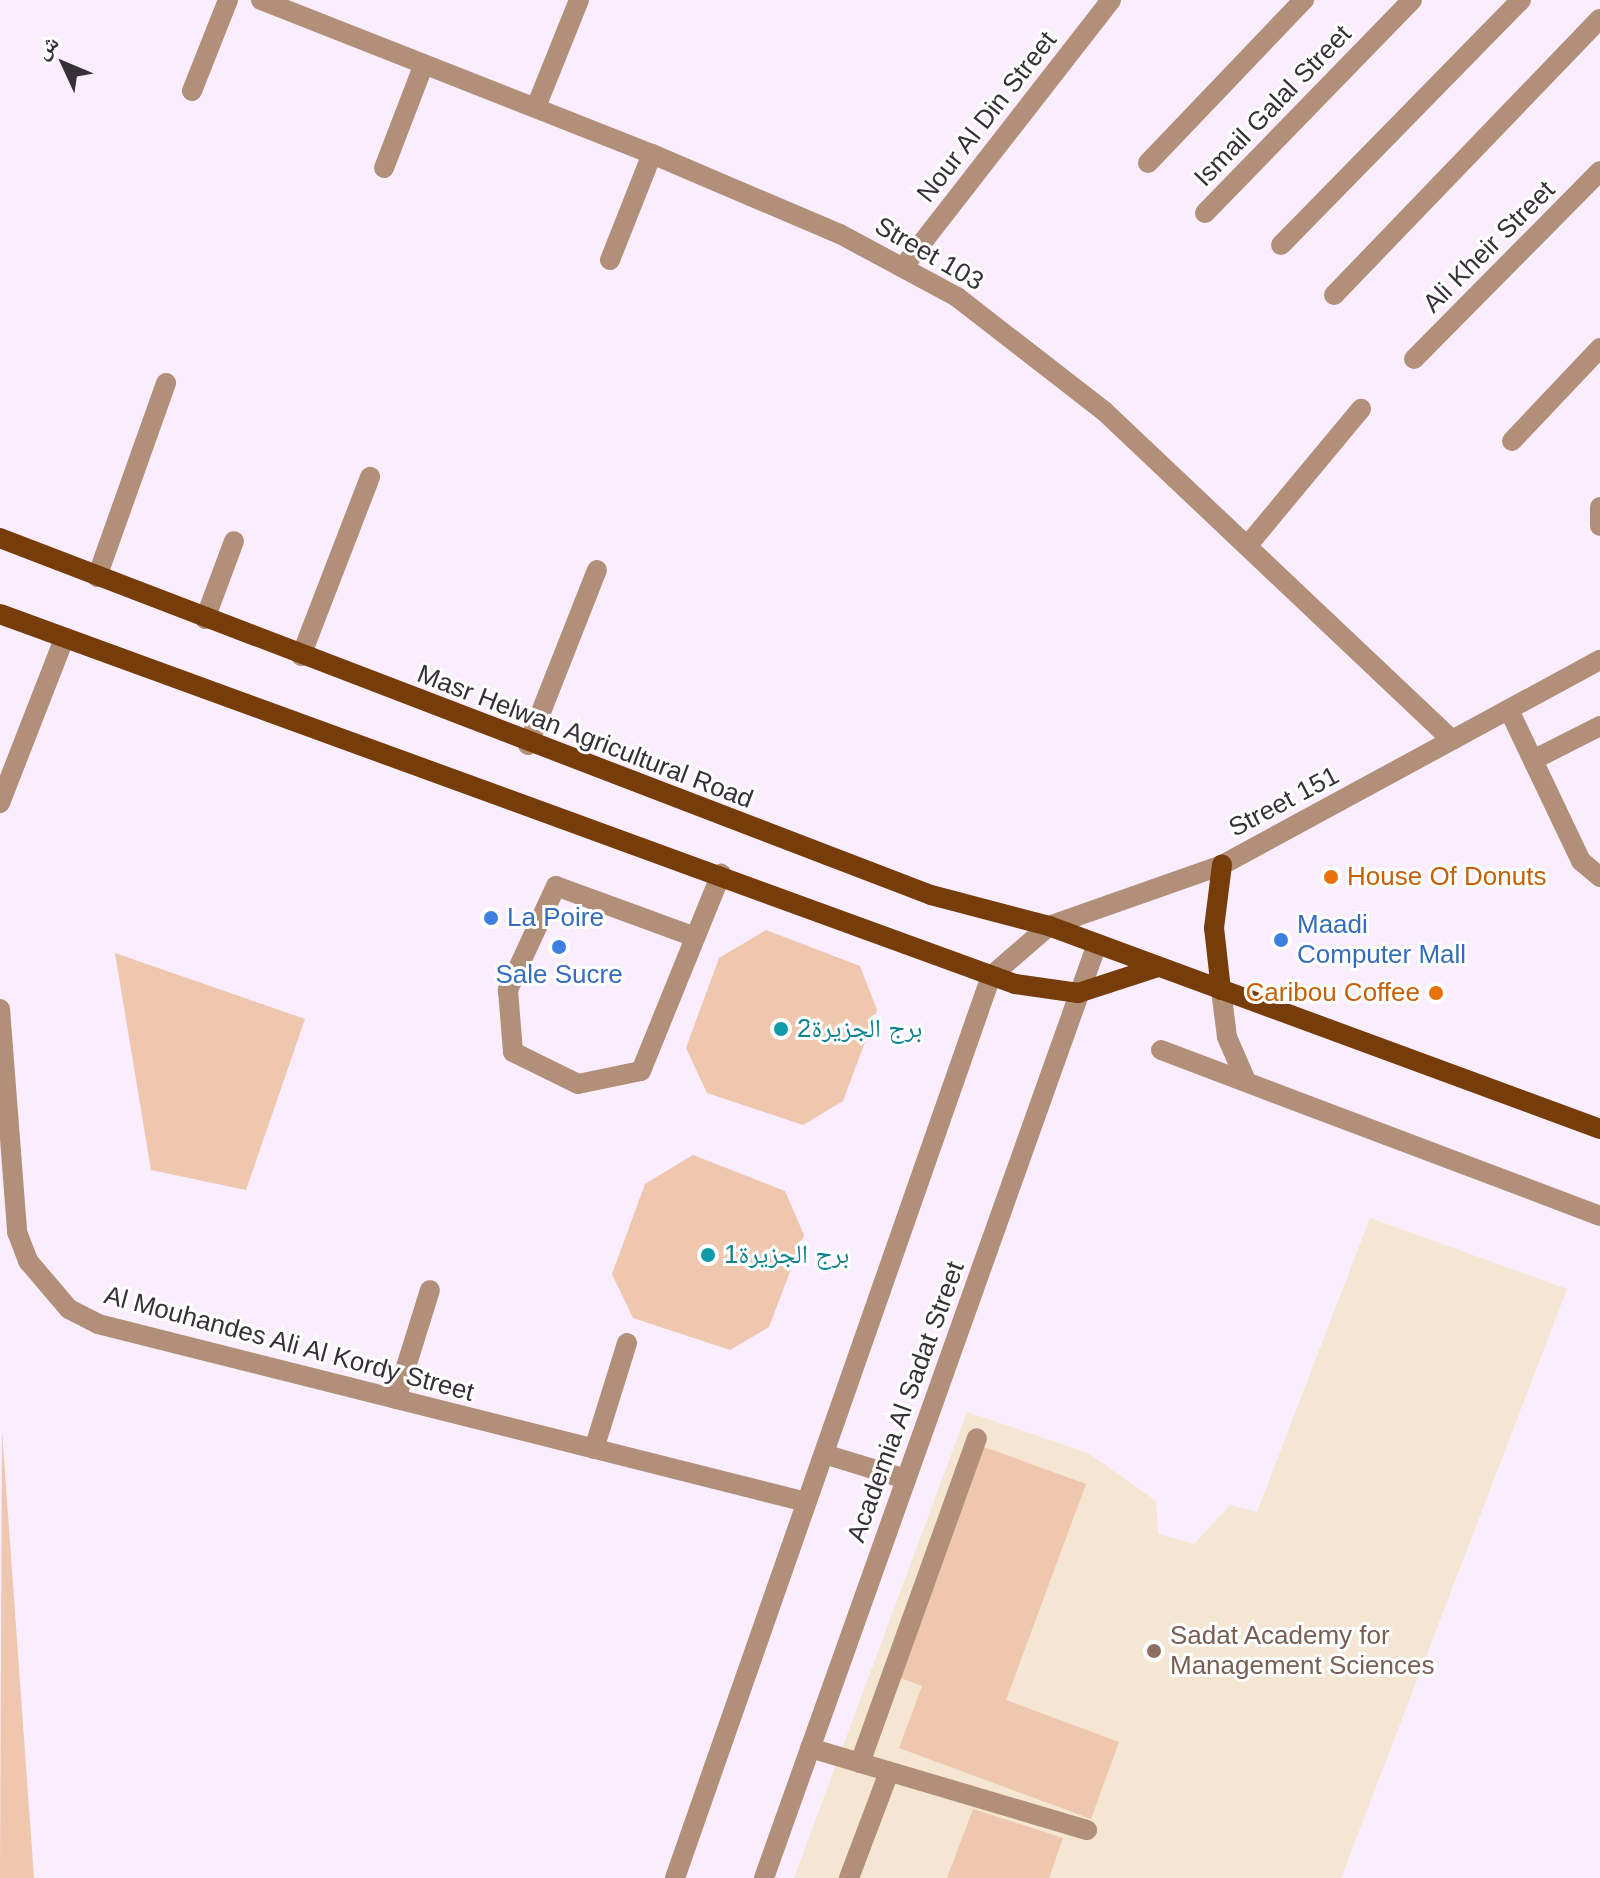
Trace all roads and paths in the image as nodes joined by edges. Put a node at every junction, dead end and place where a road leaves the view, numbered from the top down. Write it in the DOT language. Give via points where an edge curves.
graph roads {
  1 [pos="228,0"];
  2 [pos="261,0"];
  3 [pos="322,0"];
  4 [pos="579,0"];
  5 [pos="1111,0"];
  6 [pos="1304,0"];
  7 [pos="1412,0"];
  8 [pos="1521,0"];
  9 [pos="1600,19"];
  10 [pos="314,20"];
  11 [pos="424,64"];
  12 [pos="192,91"];
  13 [pos="536,107"];
  14 [pos="652,154"];
  15 [pos="1148,163"];
  16 [pos="384,168"];
  17 [pos="1600,171"];
  18 [pos="1205,213"];
  19 [pos="1281,245"];
  20 [pos="610,260"];
  21 [pos="904,266"];
  22 [pos="1334,295"];
  23 [pos="1600,348"];
  24 [pos="1414,359"];
  25 [pos="166,383"];
  26 [pos="1361,409"];
  27 [pos="1512,441"];
  28 [pos="370,477"];
  29 [pos="1600,507"];
  30 [pos="1600,526"];
  31 [pos="0,538"];
  32 [pos="234,541"];
  33 [pos="1248,545"];
  34 [pos="597,570"];
  35 [pos="97,577"];
  36 [pos="0,614"];
  37 [pos="205,619"];
  38 [pos="64,639"];
  39 [pos="301,656"];
  40 [pos="1600,660"];
  41 [pos="1509,710"];
  42 [pos="1600,726"];
  43 [pos="1452,740"];
  44 [pos="528,745"];
  45 [pos="1533,760"];
  46 [pos="0,803"];
  47 [pos="1222,865"];
  48 [pos="721,874"];
  49 [pos="1600,877"];
  50 [pos="1049,926"];
  51 [pos="695,937"];
  52 [pos="1097,944"];
  53 [pos="1158,967"];
  54 [pos="991,976"];
  55 [pos="1221,990"];
  56 [pos="1078,993"];
  57 [pos="0,1009"];
  58 [pos="1161,1050"];
  59 [pos="1246,1081"];
  60 [pos="1600,1129"];
  61 [pos="1600,1216"];
  62 [pos="430,1290"];
  63 [pos="627,1343"];
  64 [pos="396,1399"];
  65 [pos="977,1438"];
  66 [pos="594,1449"];
  67 [pos="824,1454"];
  68 [pos="906,1479"];
  69 [pos="806,1502"];
  70 [pos="810,1748"];
  71 [pos="860,1763"];
  72 [pos="889,1772"];
  73 [pos="1087,1830"];
  74 [pos="675,1878"];
  75 [pos="764,1878"];
  76 [pos="849,1878"];
  1 -- 12 [label="street"];
  2 -- 10 [label="street, Street 103"];
  3 -- 10 [label="street"];
  4 -- 13 [label="street"];
  5 -- 21 [label="street, Nour Al Din Street"];
  6 -- 15 [label="street"];
  7 -- 18 [label="street, Ismail Galal Street"];
  8 -- 19 [label="street"];
  9 -- 22 [label="street"];
  10 -- 11 [label="street, Street 103"];
  11 -- 13 [label="street, Street 103"];
  11 -- 16 [label="street"];
  13 -- 14 [label="street, Street 103"];
  14 -- 20 [label="street"];
  14 -- 21 [label="street, Street 103"];
  17 -- 24 [label="street, Ali Kheir Street"];
  21 -- 33 [label="street, Street 103" via="1057,371"];
  23 -- 27 [label="street"];
  25 -- 35 [label="street"];
  26 -- 33 [label="street"];
  28 -- 39 [label="street"];
  29 -- 30 [label="street"];
  31 -- 35 [label="main road, Masr Helwan Agricultural Road"];
  32 -- 37 [label="street"];
  33 -- 43 [label="street, Street 103"];
  34 -- 44 [label="street"];
  35 -- 37 [label="main road, Masr Helwan Agricultural Road"];
  36 -- 38 [label="main road"];
  37 -- 39 [label="main road, Masr Helwan Agricultural Road"];
  38 -- 46 [label="street"];
  38 -- 48 [label="main road"];
  39 -- 44 [label="main road, Masr Helwan Agricultural Road"];
  40 -- 41 [label="street, Street 151"];
  41 -- 43 [label="street, Street 151"];
  41 -- 45 [label="street"];
  42 -- 45 [label="street"];
  43 -- 47 [label="street, Street 151"];
  44 -- 50 [label="main road, Masr Helwan Agricultural Road" via="931,895"];
  45 -- 49 [label="street" via="1581,861"];
  47 -- 50 [label="street, Street 151"];
  47 -- 55 [label="main road" via="1214,928"];
  48 -- 51 [label="street"];
  48 -- 54 [label="main road"];
  50 -- 52 [label="main road, Masr Helwan Agricultural Road"];
  50 -- 54 [label="street, Street 151"];
  51 -- 51 [label="street" via="641,1071 578,1084 513,1052 508,990 556,886"];
  52 -- 53 [label="main road, Masr Helwan Agricultural Road"];
  52 -- 56 [label="street, Academia Al Sadat Street"];
  53 -- 55 [label="main road, Masr Helwan Agricultural Road"];
  53 -- 56 [label="main road"];
  54 -- 56 [label="main road"];
  54 -- 67 [label="street"];
  55 -- 59 [label="street" via="1227,1037"];
  55 -- 60 [label="main road, Masr Helwan Agricultural Road"];
  56 -- 68 [label="street, Academia Al Sadat Street"];
  57 -- 64 [label="street, Al Mouhandes Ali Al Kordy Street" via="17,1232 46,1288 98,1324"];
  58 -- 59 [label="street"];
  59 -- 61 [label="street"];
  62 -- 64 [label="street"];
  63 -- 66 [label="street"];
  64 -- 66 [label="street, Al Mouhandes Ali Al Kordy Street"];
  65 -- 71 [label="street"];
  66 -- 69 [label="street, Al Mouhandes Ali Al Kordy Street"];
  67 -- 68 [label="street"];
  67 -- 69 [label="street"];
  68 -- 70 [label="street, Academia Al Sadat Street"];
  69 -- 74 [label="street"];
  70 -- 71 [label="street"];
  70 -- 75 [label="street, Academia Al Sadat Street"];
  71 -- 72 [label="street"];
  72 -- 73 [label="street"];
  72 -- 76 [label="street"];
}
